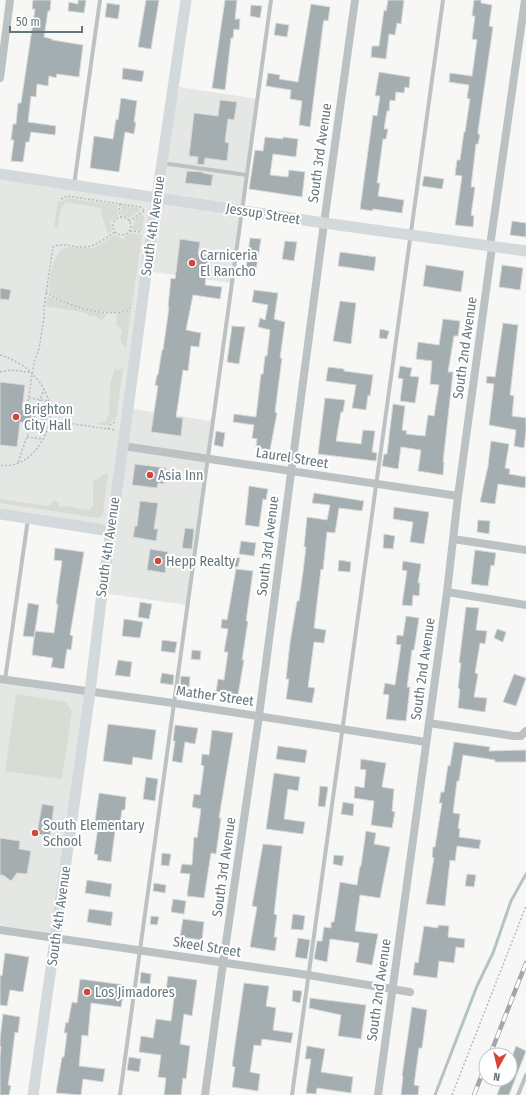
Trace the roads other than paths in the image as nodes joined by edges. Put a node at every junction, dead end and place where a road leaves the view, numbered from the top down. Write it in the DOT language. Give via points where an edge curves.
graph roads {
  1 [pos="10,0"];
  2 [pos="100,0"];
  3 [pos="186,0"];
  4 [pos="271,0"];
  5 [pos="355,0"];
  6 [pos="443,0"];
  7 [pos="525,0"];
  8 [pos="0,78"];
  9 [pos="162,163"];
  10 [pos="0,174"];
  11 [pos="247,175"];
  12 [pos="74,185"];
  13 [pos="156,198"];
  14 [pos="242,211"];
  15 [pos="324,223"];
  16 [pos="410,235"];
  17 [pos="491,247"];
  18 [pos="526,251"];
  19 [pos="123,446"];
  20 [pos="207,458"];
  21 [pos="291,471"];
  22 [pos="376,483"];
  23 [pos="458,496"];
  24 [pos="0,514"];
  25 [pos="28,518"];
  26 [pos="110,531"];
  27 [pos="453,539"];
  28 [pos="526,550"];
  29 [pos="447,592"];
  30 [pos="526,605"];
  31 [pos="3,679"];
  32 [pos="90,692"];
  33 [pos="174,703"];
  34 [pos="259,716"];
  35 [pos="429,723"];
  36 [pos="343,729"];
  37 [pos="526,732"];
  38 [pos="426,742"];
  39 [pos="0,930"];
  40 [pos="56,938"];
  41 [pos="140,950"];
  42 [pos="222,963"];
  43 [pos="308,975"];
  44 [pos="393,989"];
  45 [pos="410,992"];
  46 [pos="526,1075"];
  47 [pos="33,1095"];
  48 [pos="120,1095"];
  49 [pos="205,1095"];
  50 [pos="292,1095"];
  51 [pos="378,1095"];
  52 [pos="518,1095"];
  1 -- 8 [label="street"];
  2 -- 12 [label="lane"];
  3 -- 9 [label="main road, South 4th Avenue"];
  4 -- 11 [label="lane"];
  5 -- 15 [label="street, South 3rd Avenue"];
  6 -- 16 [label="lane"];
  7 -- 17 [label="street, South 2nd Avenue"];
  9 -- 11 [label="lane"];
  9 -- 13 [label="main road, South 4th Avenue"];
  10 -- 12 [label="main road, Jessup Street"];
  11 -- 14 [label="lane"];
  12 -- 13 [label="main road, Jessup Street"];
  13 -- 14 [label="main road, Jessup Street"];
  13 -- 19 [label="main road, South 4th Avenue"];
  14 -- 15 [label="main road, Jessup Street"];
  14 -- 20 [label="lane"];
  15 -- 16 [label="main road, Jessup Street"];
  15 -- 21 [label="street, South 3rd Avenue"];
  16 -- 17 [label="main road, Jessup Street"];
  16 -- 22 [label="lane"];
  17 -- 18 [label="main road, Jessup Street"];
  17 -- 23 [label="street, South 2nd Avenue"];
  19 -- 20 [label="street, Laurel Street"];
  19 -- 26 [label="main road, South 4th Avenue"];
  20 -- 21 [label="street, Laurel Street"];
  20 -- 33 [label="lane"];
  21 -- 22 [label="street, Laurel Street"];
  21 -- 34 [label="street, South 3rd Avenue"];
  22 -- 23 [label="street, Laurel Street"];
  22 -- 36 [label="lane"];
  23 -- 27 [label="street, South 2nd Avenue"];
  24 -- 25 [label="main road"];
  25 -- 26 [label="main road"];
  25 -- 31 [label="lane"];
  26 -- 32 [label="main road, South 4th Avenue"];
  27 -- 28 [label="street"];
  27 -- 29 [label="street, South 2nd Avenue"];
  29 -- 30 [label="street"];
  29 -- 35 [label="street, South 2nd Avenue"];
  31 -- 32 [label="street, Mather Street"];
  32 -- 33 [label="street, Mather Street"];
  32 -- 40 [label="main road, South 4th Avenue"];
  33 -- 34 [label="street, Mather Street"];
  33 -- 41 [label="lane"];
  34 -- 36 [label="street, Mather Street"];
  34 -- 42 [label="street, South 3rd Avenue"];
  35 -- 37 [label="street" via="514,736 521,736"];
  35 -- 38 [label="street, South 2nd Avenue"];
  36 -- 38 [label="street, Mather Street"];
  36 -- 43 [label="lane"];
  38 -- 44 [label="street, South 2nd Avenue"];
  39 -- 40 [label="street, Skeel Street"];
  40 -- 41 [label="street, Skeel Street"];
  40 -- 47 [label="main road, South 4th Avenue"];
  41 -- 42 [label="street, Skeel Street"];
  41 -- 48 [label="lane"];
  42 -- 43 [label="street, Skeel Street"];
  42 -- 49 [label="street, South 3rd Avenue"];
  43 -- 44 [label="street, Skeel Street"];
  43 -- 50 [label="lane"];
  44 -- 45 [label="street, Skeel Street"];
  44 -- 51 [label="street, South 2nd Avenue"];
  46 -- 52 [label="lane"];
}
